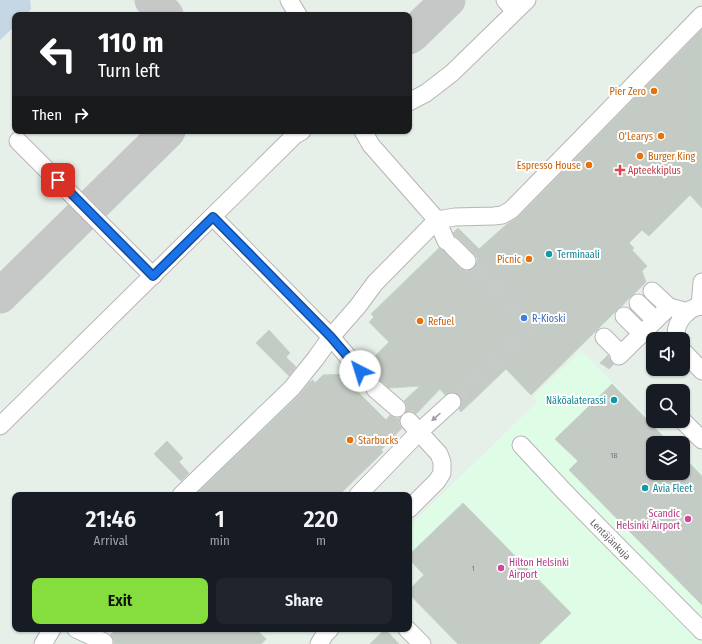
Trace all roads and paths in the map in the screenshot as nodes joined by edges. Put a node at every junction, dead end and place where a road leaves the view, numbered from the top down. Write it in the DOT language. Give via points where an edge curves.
graph roads {
  1 [pos="289,0"];
  2 [pos="516,4"];
  3 [pos="296,12"];
  4 [pos="702,16"];
  5 [pos="412,100"];
  6 [pos="298,134"];
  7 [pos="365,134"];
  8 [pos="18,141"];
  9 [pos="213,217"];
  10 [pos="438,220"];
  11 [pos="467,261"];
  12 [pos="153,276"];
  13 [pos="702,282"];
  14 [pos="696,308"];
  15 [pos="628,313"];
  16 [pos="676,332"];
  17 [pos="642,333"];
  18 [pos="331,337"];
  19 [pos="690,358"];
  20 [pos="360,371"];
  21 [pos="702,371"];
  22 [pos="375,389"];
  23 [pos="452,402"];
  24 [pos="397,408"];
  25 [pos="0,426"];
  26 [pos="414,427"];
  27 [pos="690,428"];
  28 [pos="702,440"];
  29 [pos="521,445"];
  30 [pos="184,492"];
  31 [pos="360,492"];
  32 [pos="412,506"];
  33 [pos="702,631"];
  34 [pos="50,632"];
  35 [pos="82,632"];
  36 [pos="327,632"];
  37 [pos="410,632"];
  38 [pos="104,642"];
  39 [pos="43,644"];
  40 [pos="319,644"];
  41 [pos="422,644"];
  1 -- 3 [label="street"];
  2 -- 5 [label="street" via="452,73"];
  4 -- 10 [label="street" via="511,210 502,215"];
  6 -- 9 [label="street"];
  7 -- 10 [label="street" via="371,145"];
  8 -- 12 [label="street"];
  9 -- 12 [label="street"];
  9 -- 18 [label="street"];
  10 -- 11 [label="street" via="449,244"];
  10 -- 18 [label="street" via="375,283"];
  12 -- 25 [label="street"];
  13 -- 14 [label="street"];
  14 -- 16 [label="street" via="682,317"];
  14 -- 17 [label="street"];
  15 -- 17 [label="street"];
  15 -- 17 [label="street"];
  15 -- 17 [label="street"];
  18 -- 20 [label="street"];
  18 -- 30 [label="street" via="292,388"];
  19 -- 21 [label="street"];
  22 -- 24 [label="street"];
  23 -- 26 [label="street, one-way"];
  26 -- 31 [label="street"];
  26 -- 32 [label="street" via="439,454 442,473"];
  27 -- 28 [label="street"];
  29 -- 33 [label="street, Lentäjänkuja"];
  34 -- 39 [label="street"];
  35 -- 38 [label="street"];
  36 -- 40 [label="street"];
  37 -- 41 [label="street"];
}
